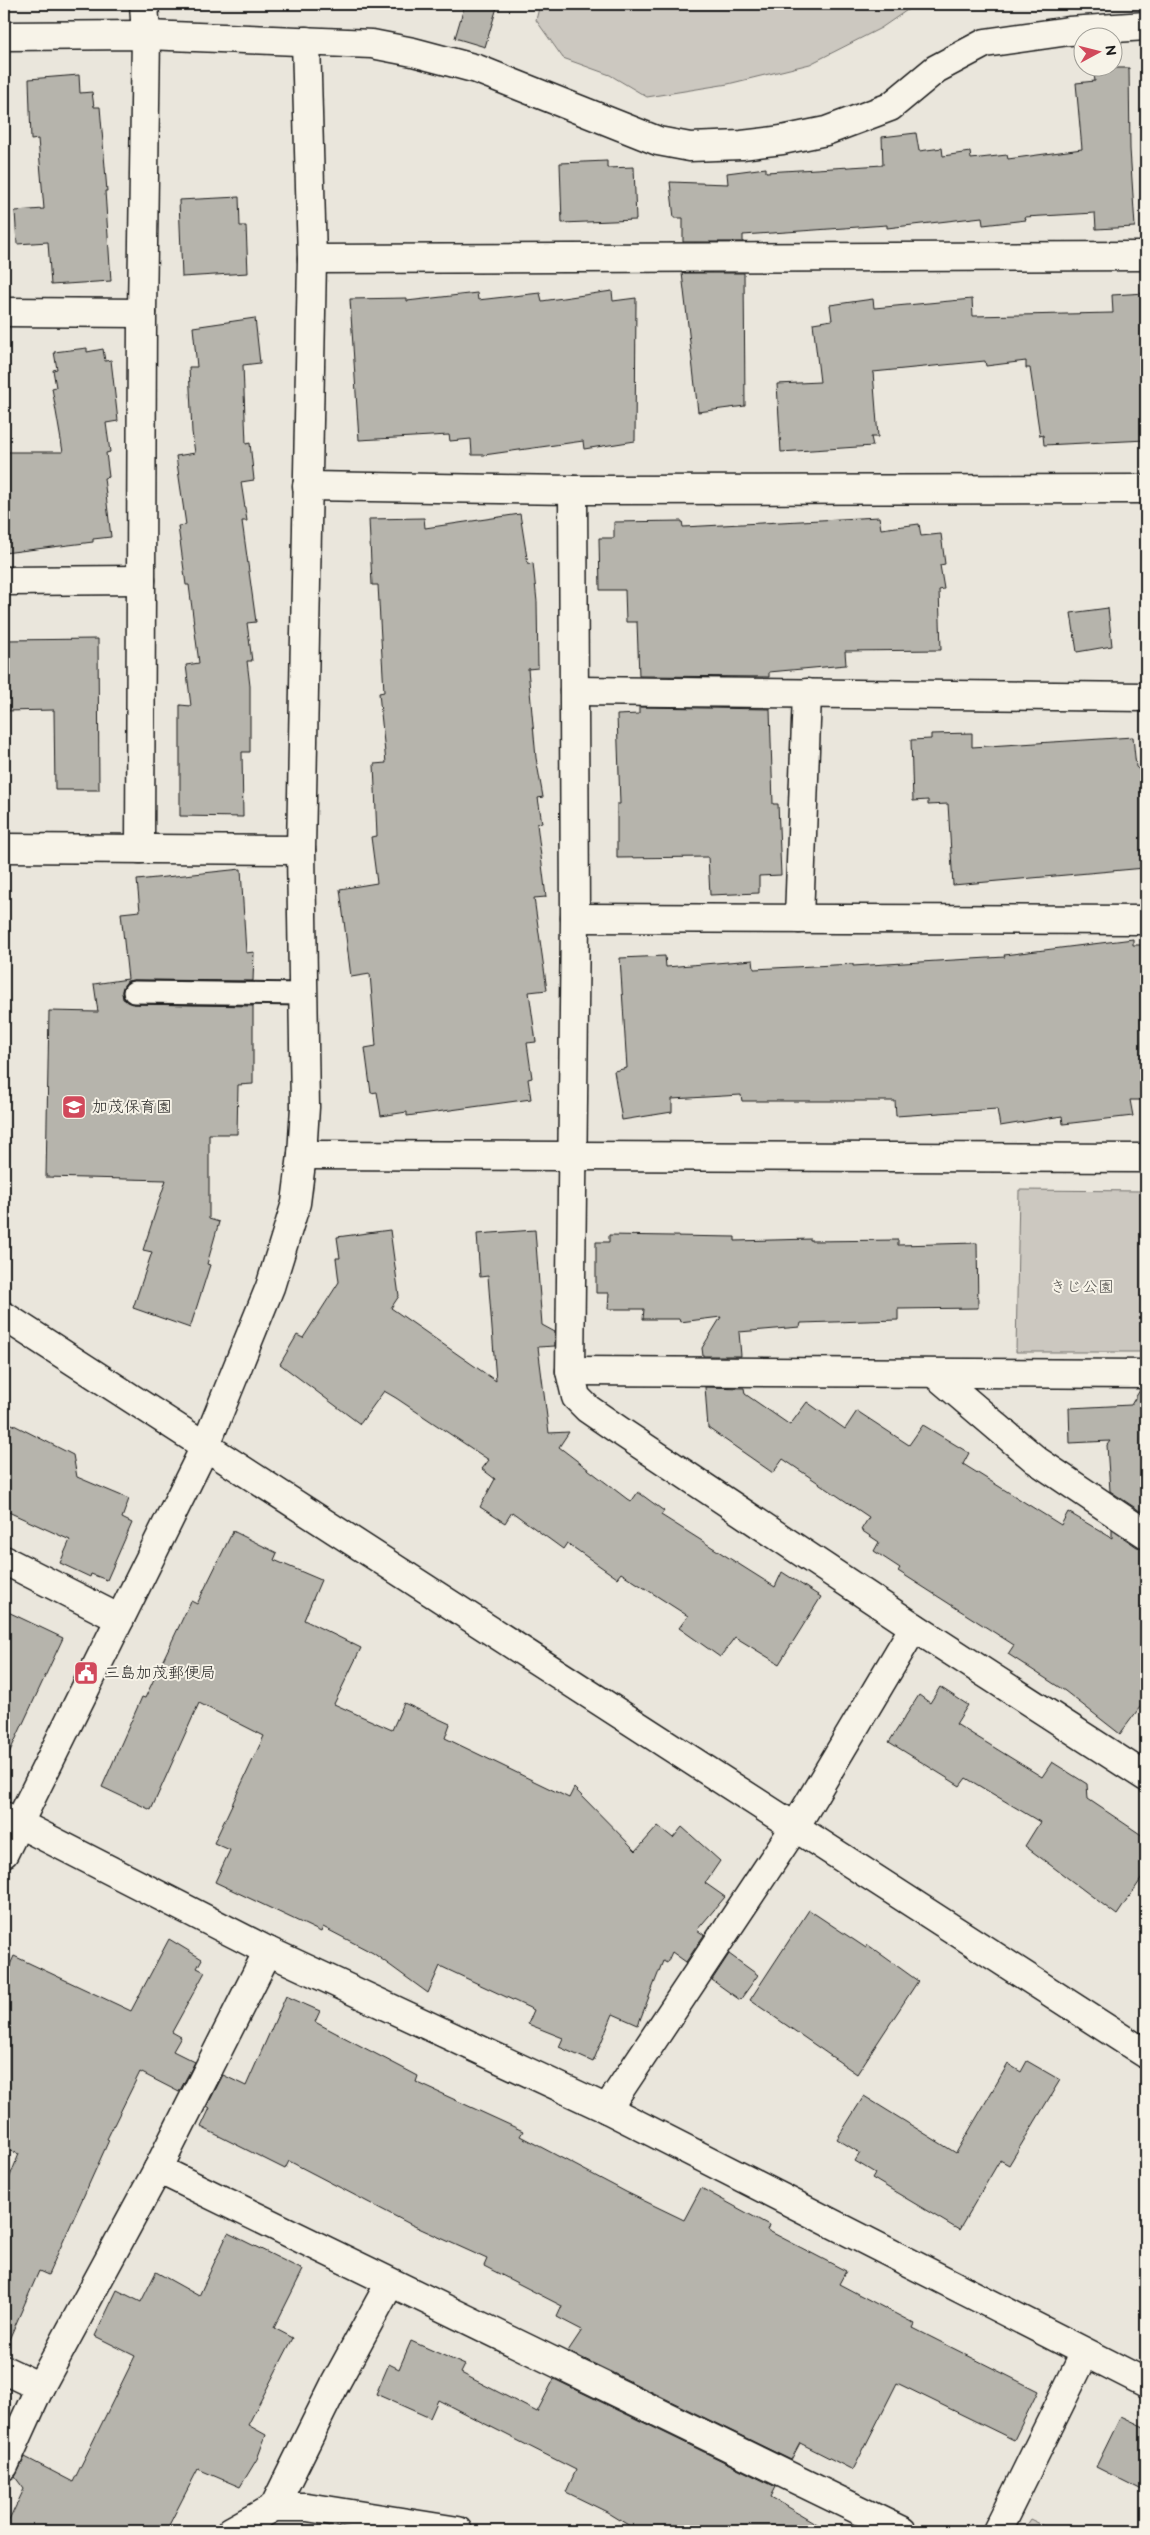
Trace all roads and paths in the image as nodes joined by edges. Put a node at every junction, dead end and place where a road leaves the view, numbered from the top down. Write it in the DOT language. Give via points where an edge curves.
graph roads {
  1 [pos="144,4"];
  2 [pos="1146,26"];
  3 [pos="146,35"];
  4 [pos="4,36"];
  5 [pos="306,40"];
  6 [pos="1146,256"];
  7 [pos="312,259"];
  8 [pos="4,312"];
  9 [pos="142,313"];
  10 [pos="307,486"];
  11 [pos="1146,489"];
  12 [pos="573,490"];
  13 [pos="141,580"];
  14 [pos="4,581"];
  15 [pos="574,691"];
  16 [pos="807,693"];
  17 [pos="1146,697"];
  18 [pos="4,848"];
  19 [pos="140,849"];
  20 [pos="301,850"];
  21 [pos="575,918"];
  22 [pos="799,918"];
  23 [pos="1146,920"];
  24 [pos="134,992"];
  25 [pos="303,994"];
  26 [pos="302,1155"];
  27 [pos="572,1155"];
  28 [pos="1146,1158"];
  29 [pos="4,1316"];
  30 [pos="570,1371"];
  31 [pos="935,1374"];
  32 [pos="1146,1374"];
  33 [pos="205,1447"];
  34 [pos="1146,1534"];
  35 [pos="4,1560"];
  36 [pos="120,1620"];
  37 [pos="914,1628"];
  38 [pos="1146,1777"];
  39 [pos="11,1820"];
  40 [pos="795,1828"];
  41 [pos="4,1853"];
  42 [pos="268,1951"];
  43 [pos="1146,2054"];
  44 [pos="607,2109"];
  45 [pos="158,2169"];
  46 [pos="390,2283"];
  47 [pos="1084,2353"];
  48 [pos="4,2370"];
  49 [pos="1146,2383"];
  50 [pos="40,2388"];
  51 [pos="4,2466"];
  52 [pos="274,2507"];
  53 [pos="232,2531"];
  54 [pos="458,2531"];
  55 [pos="902,2531"];
  56 [pos="997,2531"];
  1 -- 3 [label="street"];
  2 -- 5 [label="street" via="1069,31 985,44 936,69 890,107 826,131 742,145 690,146 658,141 477,69 372,44"];
  3 -- 4 [label="street"];
  3 -- 5 [label="street"];
  3 -- 9 [label="street"];
  5 -- 7 [label="street"];
  6 -- 7 [label="street"];
  7 -- 10 [label="street"];
  8 -- 9 [label="street"];
  9 -- 13 [label="street"];
  10 -- 12 [label="street"];
  10 -- 20 [label="street"];
  11 -- 12 [label="street"];
  12 -- 15 [label="street"];
  13 -- 14 [label="street"];
  13 -- 19 [label="street"];
  15 -- 16 [label="street"];
  15 -- 21 [label="street"];
  16 -- 17 [label="street"];
  16 -- 22 [label="street"];
  18 -- 19 [label="street"];
  19 -- 20 [label="street"];
  20 -- 25 [label="street"];
  21 -- 22 [label="street"];
  21 -- 27 [label="street"];
  22 -- 23 [label="street"];
  24 -- 25 [label="lane"];
  25 -- 26 [label="street" via="305,1107"];
  26 -- 27 [label="street"];
  26 -- 33 [label="street" via="296,1203 270,1287"];
  27 -- 28 [label="street"];
  27 -- 30 [label="street"];
  29 -- 33 [label="street"];
  30 -- 31 [label="street"];
  30 -- 37 [label="street" via="576,1397 588,1409"];
  31 -- 32 [label="street"];
  31 -- 34 [label="street" via="1036,1460"];
  33 -- 36 [label="street"];
  33 -- 40 [label="street"];
  35 -- 36 [label="street"];
  36 -- 39 [label="street"];
  37 -- 38 [label="street"];
  37 -- 40 [label="street"];
  39 -- 41 [label="street"];
  39 -- 42 [label="street"];
  40 -- 43 [label="street"];
  40 -- 44 [label="street"];
  42 -- 44 [label="street"];
  42 -- 45 [label="street"];
  44 -- 47 [label="street"];
  45 -- 46 [label="street"];
  45 -- 50 [label="street"];
  46 -- 52 [label="street" via="334,2384"];
  46 -- 55 [label="street"];
  47 -- 49 [label="street"];
  47 -- 56 [label="street"];
  48 -- 50 [label="street"];
  50 -- 51 [label="street"];
  52 -- 53 [label="street"];
  52 -- 54 [label="street" via="325,2508"];
}
